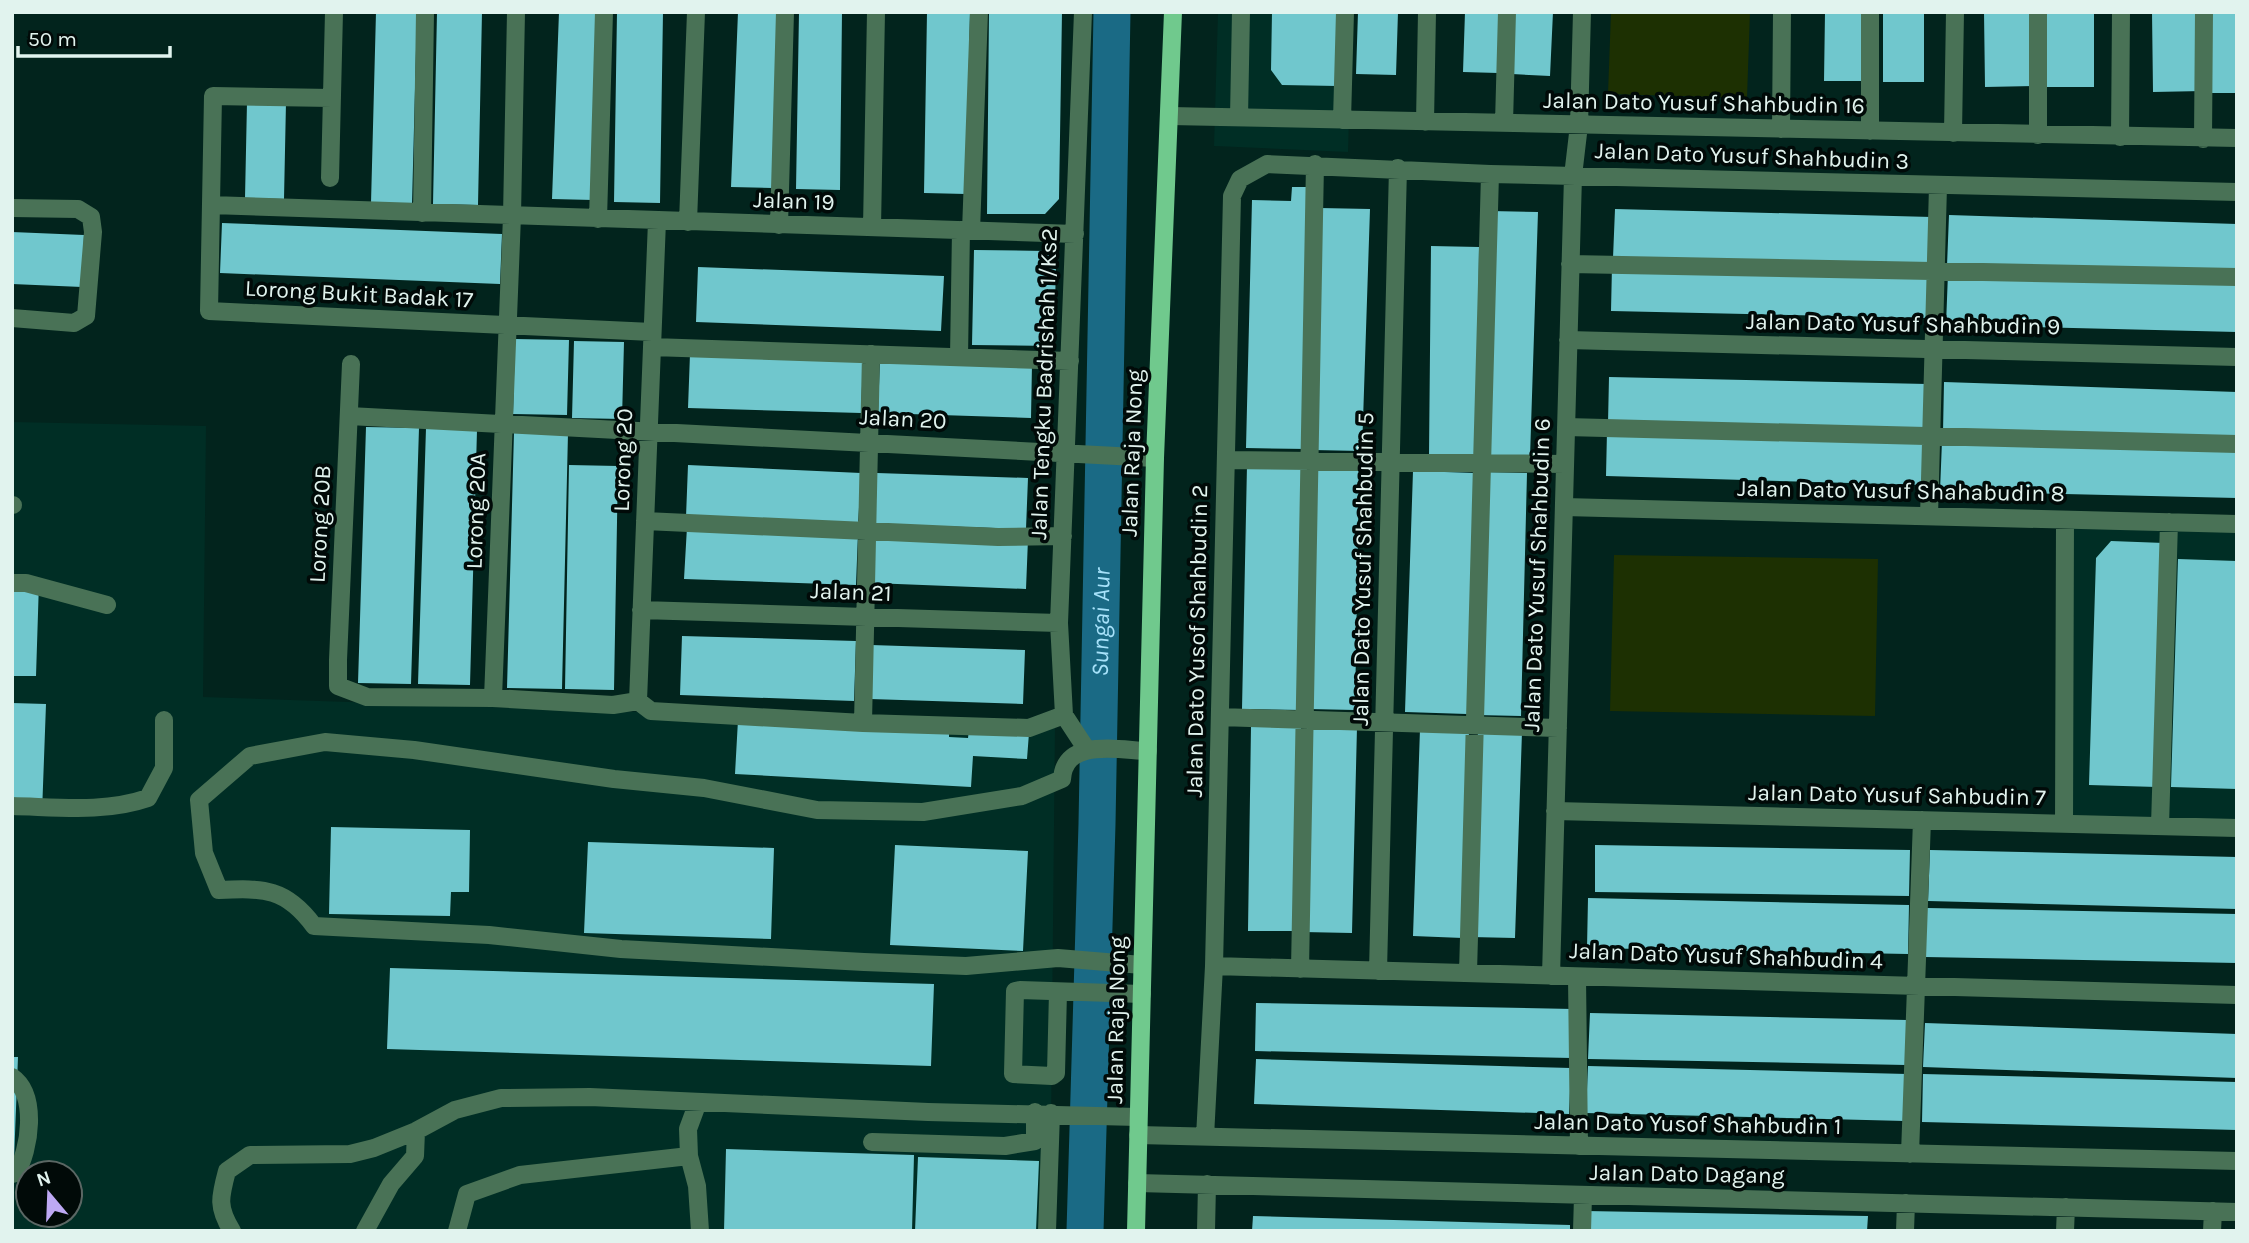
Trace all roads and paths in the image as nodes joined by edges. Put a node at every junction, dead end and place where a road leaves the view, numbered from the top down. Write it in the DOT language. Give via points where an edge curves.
graph roads {
  1 [pos="334,12"];
  2 [pos="425,12"];
  3 [pos="516,12"];
  4 [pos="604,12"];
  5 [pos="696,12"];
  6 [pos="785,12"];
  7 [pos="876,12"];
  8 [pos="979,12"];
  9 [pos="1083,12"];
  10 [pos="1173,12"];
  11 [pos="1241,12"];
  12 [pos="1345,12"];
  13 [pos="1427,12"];
  14 [pos="1507,12"];
  15 [pos="1583,12"];
  16 [pos="1782,12"];
  17 [pos="1870,12"];
  18 [pos="1955,12"];
  19 [pos="2038,12"];
  20 [pos="2121,12"];
  21 [pos="2204,12"];
  22 [pos="332,98"];
  23 [pos="1170,116"];
  24 [pos="1238,117"];
  25 [pos="1342,120"];
  26 [pos="1425,122"];
  27 [pos="1504,123"];
  28 [pos="1579,125"];
  29 [pos="1780,129"];
  30 [pos="1870,131"];
  31 [pos="1953,133"];
  32 [pos="2038,135"];
  33 [pos="2120,137"];
  34 [pos="2237,138"];
  35 [pos="2203,139"];
  36 [pos="1267,164"];
  37 [pos="1315,164"];
  38 [pos="1398,168"];
  39 [pos="1490,174"];
  40 [pos="1573,176"];
  41 [pos="330,178"];
  42 [pos="1938,186"];
  43 [pos="2237,192"];
  44 [pos="211,205"];
  45 [pos="12,208"];
  46 [pos="422,213"];
  47 [pos="512,216"];
  48 [pos="598,219"];
  49 [pos="657,221"];
  50 [pos="688,222"];
  51 [pos="779,225"];
  52 [pos="872,227"];
  53 [pos="966,231"];
  54 [pos="1075,234"];
  55 [pos="1570,264"];
  56 [pos="1936,271"];
  57 [pos="2237,277"];
  58 [pos="12,318"];
  59 [pos="508,326"];
  60 [pos="652,340"];
  61 [pos="1568,340"];
  62 [pos="1934,349"];
  63 [pos="871,354"];
  64 [pos="959,357"];
  65 [pos="2237,357"];
  66 [pos="1070,361"];
  67 [pos="351,364"];
  68 [pos="349,416"];
  69 [pos="504,424"];
  70 [pos="1566,427"];
  71 [pos="649,430"];
  72 [pos="1931,436"];
  73 [pos="869,441"];
  74 [pos="2237,444"];
  75 [pos="1066,452"];
  76 [pos="1155,458"];
  77 [pos="1226,460"];
  78 [pos="1310,461"];
  79 [pos="1391,462"];
  80 [pos="1482,463"];
  81 [pos="1565,464"];
  82 [pos="1564,507"];
  83 [pos="1929,516"];
  84 [pos="2065,520"];
  85 [pos="645,521"];
  86 [pos="2169,522"];
  87 [pos="2237,524"];
  88 [pos="867,530"];
  89 [pos="1063,536"];
  90 [pos="12,583"];
  91 [pos="107,605"];
  92 [pos="641,610"];
  93 [pos="865,617"];
  94 [pos="1059,623"];
  95 [pos="493,698"];
  96 [pos="638,701"];
  97 [pos="1064,715"];
  98 [pos="1220,717"];
  99 [pos="1305,719"];
  100 [pos="164,720"];
  101 [pos="1384,722"];
  102 [pos="863,723"];
  103 [pos="1475,725"];
  104 [pos="1558,728"];
  105 [pos="1087,750"];
  106 [pos="1147,751"];
  107 [pos="12,806"];
  108 [pos="1555,811"];
  109 [pos="1923,820"];
  110 [pos="2064,824"];
  111 [pos="2160,826"];
  112 [pos="2237,828"];
  113 [pos="1142,965"];
  114 [pos="1214,966"];
  115 [pos="1300,969"];
  116 [pos="1378,971"];
  117 [pos="1468,973"];
  118 [pos="1550,976"];
  119 [pos="1577,976"];
  120 [pos="1916,986"];
  121 [pos="1066,992"];
  122 [pos="1142,994"];
  123 [pos="2237,995"];
  124 [pos="12,1077"];
  125 [pos="698,1102"];
  126 [pos="1043,1112"];
  127 [pos="1139,1117"];
  128 [pos="416,1131"];
  129 [pos="1138,1135"];
  130 [pos="1205,1137"];
  131 [pos="1042,1139"];
  132 [pos="872,1142"];
  133 [pos="1579,1146"];
  134 [pos="1910,1153"];
  135 [pos="689,1156"];
  136 [pos="2237,1161"];
  137 [pos="12,1174"];
  138 [pos="1137,1183"];
  139 [pos="1207,1184"];
  140 [pos="1583,1196"];
  141 [pos="1906,1203"];
  142 [pos="2066,1207"];
  143 [pos="2213,1211"];
  144 [pos="2237,1212"];
  145 [pos="232,1231"];
  146 [pos="365,1231"];
  147 [pos="457,1231"];
  148 [pos="699,1231"];
  149 [pos="1047,1231"];
  150 [pos="1136,1231"];
  151 [pos="1206,1231"];
  152 [pos="1582,1231"];
  153 [pos="1905,1231"];
  154 [pos="2065,1231"];
  155 [pos="2213,1231"];
  1 -- 22 [label="street"];
  2 -- 46 [label="street"];
  3 -- 47 [label="street, Lorong 20A"];
  4 -- 48 [label="street"];
  5 -- 50 [label="street"];
  6 -- 51 [label="street"];
  7 -- 52 [label="street"];
  8 -- 53 [label="street"];
  9 -- 54 [label="street, Jalan Tengku Badrishah 1/Ks2"];
  10 -- 23 [label="main road, Jalan Raja Nong"];
  11 -- 24 [label="street"];
  12 -- 25 [label="street"];
  13 -- 26 [label="street"];
  14 -- 27 [label="street"];
  15 -- 28 [label="street, Jalan Dato Yusuf Shahbudin 6"];
  16 -- 29 [label="street"];
  17 -- 30 [label="street"];
  18 -- 31 [label="street"];
  19 -- 32 [label="street"];
  20 -- 33 [label="street"];
  21 -- 35 [label="street"];
  22 -- 41 [label="street"];
  22 -- 44 [label="street" via="213,96"];
  23 -- 24 [label="street, Jalan Dato Yusuf Shahbudin 16"];
  23 -- 76 [label="main road, Jalan Raja Nong"];
  24 -- 25 [label="street, Jalan Dato Yusuf Shahbudin 16"];
  25 -- 26 [label="street, Jalan Dato Yusuf Shahbudin 16"];
  26 -- 27 [label="street, Jalan Dato Yusuf Shahbudin 16"];
  27 -- 28 [label="street, Jalan Dato Yusuf Shahbudin 16"];
  28 -- 29 [label="street, Jalan Dato Yusuf Shahbudin 16"];
  28 -- 40 [label="street, Jalan Dato Yusuf Shahbudin 6"];
  29 -- 30 [label="street, Jalan Dato Yusuf Shahbudin 16"];
  30 -- 31 [label="street, Jalan Dato Yusuf Shahbudin 16"];
  31 -- 32 [label="street, Jalan Dato Yusuf Shahbudin 16"];
  32 -- 33 [label="street, Jalan Dato Yusuf Shahbudin 16"];
  33 -- 35 [label="street, Jalan Dato Yusuf Shahbudin 16"];
  34 -- 35 [label="street, Jalan Dato Yusuf Shahbudin 16"];
  36 -- 37 [label="street, Jalan Dato Yusuf Shahbudin 3"];
  36 -- 77 [label="street, Jalan Dato Yusof Shahbudin 2" via="1240,179 1232,196"];
  37 -- 38 [label="street, Jalan Dato Yusuf Shahbudin 3"];
  37 -- 78 [label="street"];
  38 -- 39 [label="street, Jalan Dato Yusuf Shahbudin 3"];
  38 -- 79 [label="street, Jalan Dato Yusuf Shahbudin 5"];
  39 -- 40 [label="street, Jalan Dato Yusuf Shahbudin 3"];
  39 -- 80 [label="street"];
  40 -- 42 [label="street, Jalan Dato Yusuf Shahbudin 3"];
  40 -- 55 [label="street, Jalan Dato Yusuf Shahbudin 6"];
  42 -- 43 [label="street, Jalan Dato Yusuf Shahbudin 3"];
  42 -- 56 [label="street"];
  44 -- 46 [label="street, Jalan 19"];
  44 -- 59 [label="street, Lorong Bukit Badak 17" via="209,311"];
  45 -- 58 [label="street" via="78,209 91,217 93,232 86,316 74,323"];
  46 -- 47 [label="street, Jalan 19"];
  47 -- 48 [label="street, Jalan 19"];
  47 -- 59 [label="street, Lorong 20A"];
  48 -- 49 [label="street, Jalan 19"];
  49 -- 50 [label="street, Jalan 19"];
  49 -- 60 [label="street, Lorong 20"];
  50 -- 51 [label="street, Jalan 19"];
  51 -- 52 [label="street, Jalan 19"];
  52 -- 53 [label="street, Jalan 19"];
  53 -- 54 [label="street, Jalan 19"];
  53 -- 64 [label="street"];
  54 -- 66 [label="street, Jalan Tengku Badrishah 1/Ks2"];
  55 -- 56 [label="street"];
  55 -- 61 [label="street, Jalan Dato Yusuf Shahbudin 6"];
  56 -- 57 [label="street"];
  56 -- 62 [label="street"];
  59 -- 60 [label="street, Lorong Bukit Badak 17"];
  59 -- 69 [label="street, Lorong 20A"];
  60 -- 63 [label="street, Lorong Bukit Badak 17"];
  60 -- 71 [label="street, Lorong 20"];
  61 -- 62 [label="street, Jalan Dato Yusuf Shahbudin 9"];
  61 -- 70 [label="street, Jalan Dato Yusuf Shahbudin 6"];
  62 -- 65 [label="street, Jalan Dato Yusuf Shahbudin 9"];
  62 -- 72 [label="street"];
  63 -- 64 [label="street, Lorong Bukit Badak 17"];
  63 -- 73 [label="street"];
  64 -- 66 [label="street, Lorong Bukit Badak 17"];
  66 -- 75 [label="street, Jalan Tengku Badrishah 1/Ks2"];
  67 -- 68 [label="street, Lorong 20B"];
  68 -- 69 [label="street, Jalan 20"];
  68 -- 95 [label="street, Lorong 20B" via="338,686 367,697"];
  69 -- 71 [label="street, Jalan 20"];
  69 -- 95 [label="street, Lorong 20A"];
  70 -- 72 [label="street"];
  70 -- 81 [label="street, Jalan Dato Yusuf Shahbudin 6"];
  71 -- 73 [label="street, Jalan 20"];
  71 -- 85 [label="street, Lorong 20"];
  72 -- 74 [label="street"];
  72 -- 83 [label="street"];
  73 -- 75 [label="street, Jalan 20"];
  73 -- 88 [label="street"];
  75 -- 76 [label="street, Jalan 20"];
  75 -- 89 [label="street, Jalan Tengku Badrishah 1/Ks2"];
  76 -- 106 [label="main road, Jalan Raja Nong"];
  77 -- 78 [label="street"];
  77 -- 98 [label="street, Jalan Dato Yusof Shahbudin 2"];
  78 -- 79 [label="street"];
  78 -- 99 [label="street"];
  79 -- 80 [label="street"];
  79 -- 101 [label="street, Jalan Dato Yusuf Shahbudin 5"];
  80 -- 81 [label="street"];
  80 -- 103 [label="street"];
  81 -- 82 [label="street, Jalan Dato Yusuf Shahbudin 6"];
  82 -- 83 [label="street, Jalan Dato Yusuf Shahabudin 8"];
  82 -- 104 [label="street, Jalan Dato Yusuf Shahbudin 6"];
  83 -- 84 [label="street, Jalan Dato Yusuf Shahabudin 8"];
  84 -- 86 [label="street, Jalan Dato Yusuf Shahabudin 8"];
  84 -- 110 [label="street"];
  85 -- 88 [label="street"];
  85 -- 92 [label="street, Lorong 20"];
  86 -- 87 [label="street, Jalan Dato Yusuf Shahabudin 8"];
  86 -- 111 [label="street"];
  88 -- 89 [label="street"];
  88 -- 93 [label="street"];
  89 -- 94 [label="street, Jalan Tengku Badrishah 1/Ks2"];
  90 -- 91 [label="street"];
  92 -- 93 [label="street, Jalan 21"];
  92 -- 96 [label="street, Lorong 20"];
  93 -- 94 [label="street, Jalan 21"];
  93 -- 102 [label="street"];
  94 -- 97 [label="street, Jalan Tengku Badrishah 1/Ks2"];
  95 -- 96 [label="street" via="613,705"];
  96 -- 102 [label="street" via="651,711"];
  97 -- 102 [label="street" via="1029,728"];
  97 -- 105 [label="street"];
  98 -- 99 [label="street"];
  98 -- 114 [label="street, Jalan Dato Yusof Shahbudin 2"];
  99 -- 101 [label="street"];
  99 -- 115 [label="street"];
  100 -- 107 [label="street" via="164,768 148,797 129,804 82,808"];
  101 -- 103 [label="street"];
  101 -- 116 [label="street, Jalan Dato Yusuf Shahbudin 5"];
  103 -- 104 [label="street"];
  103 -- 117 [label="street"];
  104 -- 108 [label="street, Jalan Dato Yusuf Shahbudin 6"];
  105 -- 106 [label="street"];
  105 -- 113 [label="street" via="1069,756 1062,779 1021,796 923,812 817,810 704,788 325,742 250,756 199,800 204,853 219,890 268,889 302,909 314,926 489,935 621,949 940,965 1084,959"];
  106 -- 113 [label="main road, Jalan Raja Nong"];
  108 -- 109 [label="street, Jalan Dato Yusuf Sahbudin 7"];
  108 -- 118 [label="street, Jalan Dato Yusuf Shahbudin 6"];
  109 -- 110 [label="street, Jalan Dato Yusuf Sahbudin 7"];
  109 -- 120 [label="street"];
  110 -- 111 [label="street, Jalan Dato Yusuf Sahbudin 7"];
  111 -- 112 [label="street, Jalan Dato Yusuf Sahbudin 7"];
  113 -- 122 [label="main road, Jalan Raja Nong"];
  114 -- 115 [label="street, Jalan Dato Yusuf Shahbudin 4"];
  114 -- 130 [label="street, Jalan Dato Yusof Shahbudin 2"];
  115 -- 116 [label="street, Jalan Dato Yusuf Shahbudin 4"];
  116 -- 117 [label="street, Jalan Dato Yusuf Shahbudin 4"];
  117 -- 118 [label="street, Jalan Dato Yusuf Shahbudin 4"];
  118 -- 119 [label="street, Jalan Dato Yusuf Shahbudin 4"];
  119 -- 120 [label="street, Jalan Dato Yusuf Shahbudin 4"];
  119 -- 133 [label="street"];
  120 -- 123 [label="street, Jalan Dato Yusuf Shahbudin 4"];
  120 -- 134 [label="street"];
  121 -- 121 [label="street" via="1056,1073 1013,1074 1015,991"];
  121 -- 122 [label="street"];
  122 -- 127 [label="main road, Jalan Raja Nong"];
  124 -- 137 [label="street" via="20,1082 30,1114 27,1156"];
  125 -- 126 [label="street"];
  125 -- 128 [label="street" via="501,1098 455,1110"];
  125 -- 135 [label="street" via="688,1129"];
  126 -- 127 [label="street"];
  126 -- 131 [label="street"];
  127 -- 129 [label="main road, Jalan Raja Nong"];
  128 -- 145 [label="street" via="349,1154 250,1155 227,1171 221,1192 220,1210"];
  128 -- 146 [label="street" via="415,1156 391,1184"];
  129 -- 130 [label="street, Jalan Dato Yusof Shahbudin 1"];
  129 -- 138 [label="main road, Jalan Raja Nong"];
  130 -- 133 [label="street, Jalan Dato Yusof Shahbudin 1"];
  131 -- 132 [label="street" via="1005,1146"];
  131 -- 149 [label="street"];
  133 -- 134 [label="street, Jalan Dato Yusof Shahbudin 1"];
  134 -- 136 [label="street, Jalan Dato Yusof Shahbudin 1"];
  135 -- 147 [label="street" via="520,1175 467,1194"];
  135 -- 148 [label="street" via="697,1186"];
  138 -- 139 [label="street, Jalan Dato Dagang"];
  138 -- 150 [label="main road, Jalan Raja Nong"];
  139 -- 140 [label="street, Jalan Dato Dagang"];
  139 -- 151 [label="street"];
  140 -- 141 [label="street, Jalan Dato Dagang"];
  140 -- 152 [label="street"];
  141 -- 142 [label="street, Jalan Dato Dagang"];
  141 -- 153 [label="street"];
  142 -- 143 [label="street, Jalan Dato Dagang"];
  142 -- 154 [label="street"];
  143 -- 144 [label="street, Jalan Dato Dagang"];
  143 -- 155 [label="street"];
}
